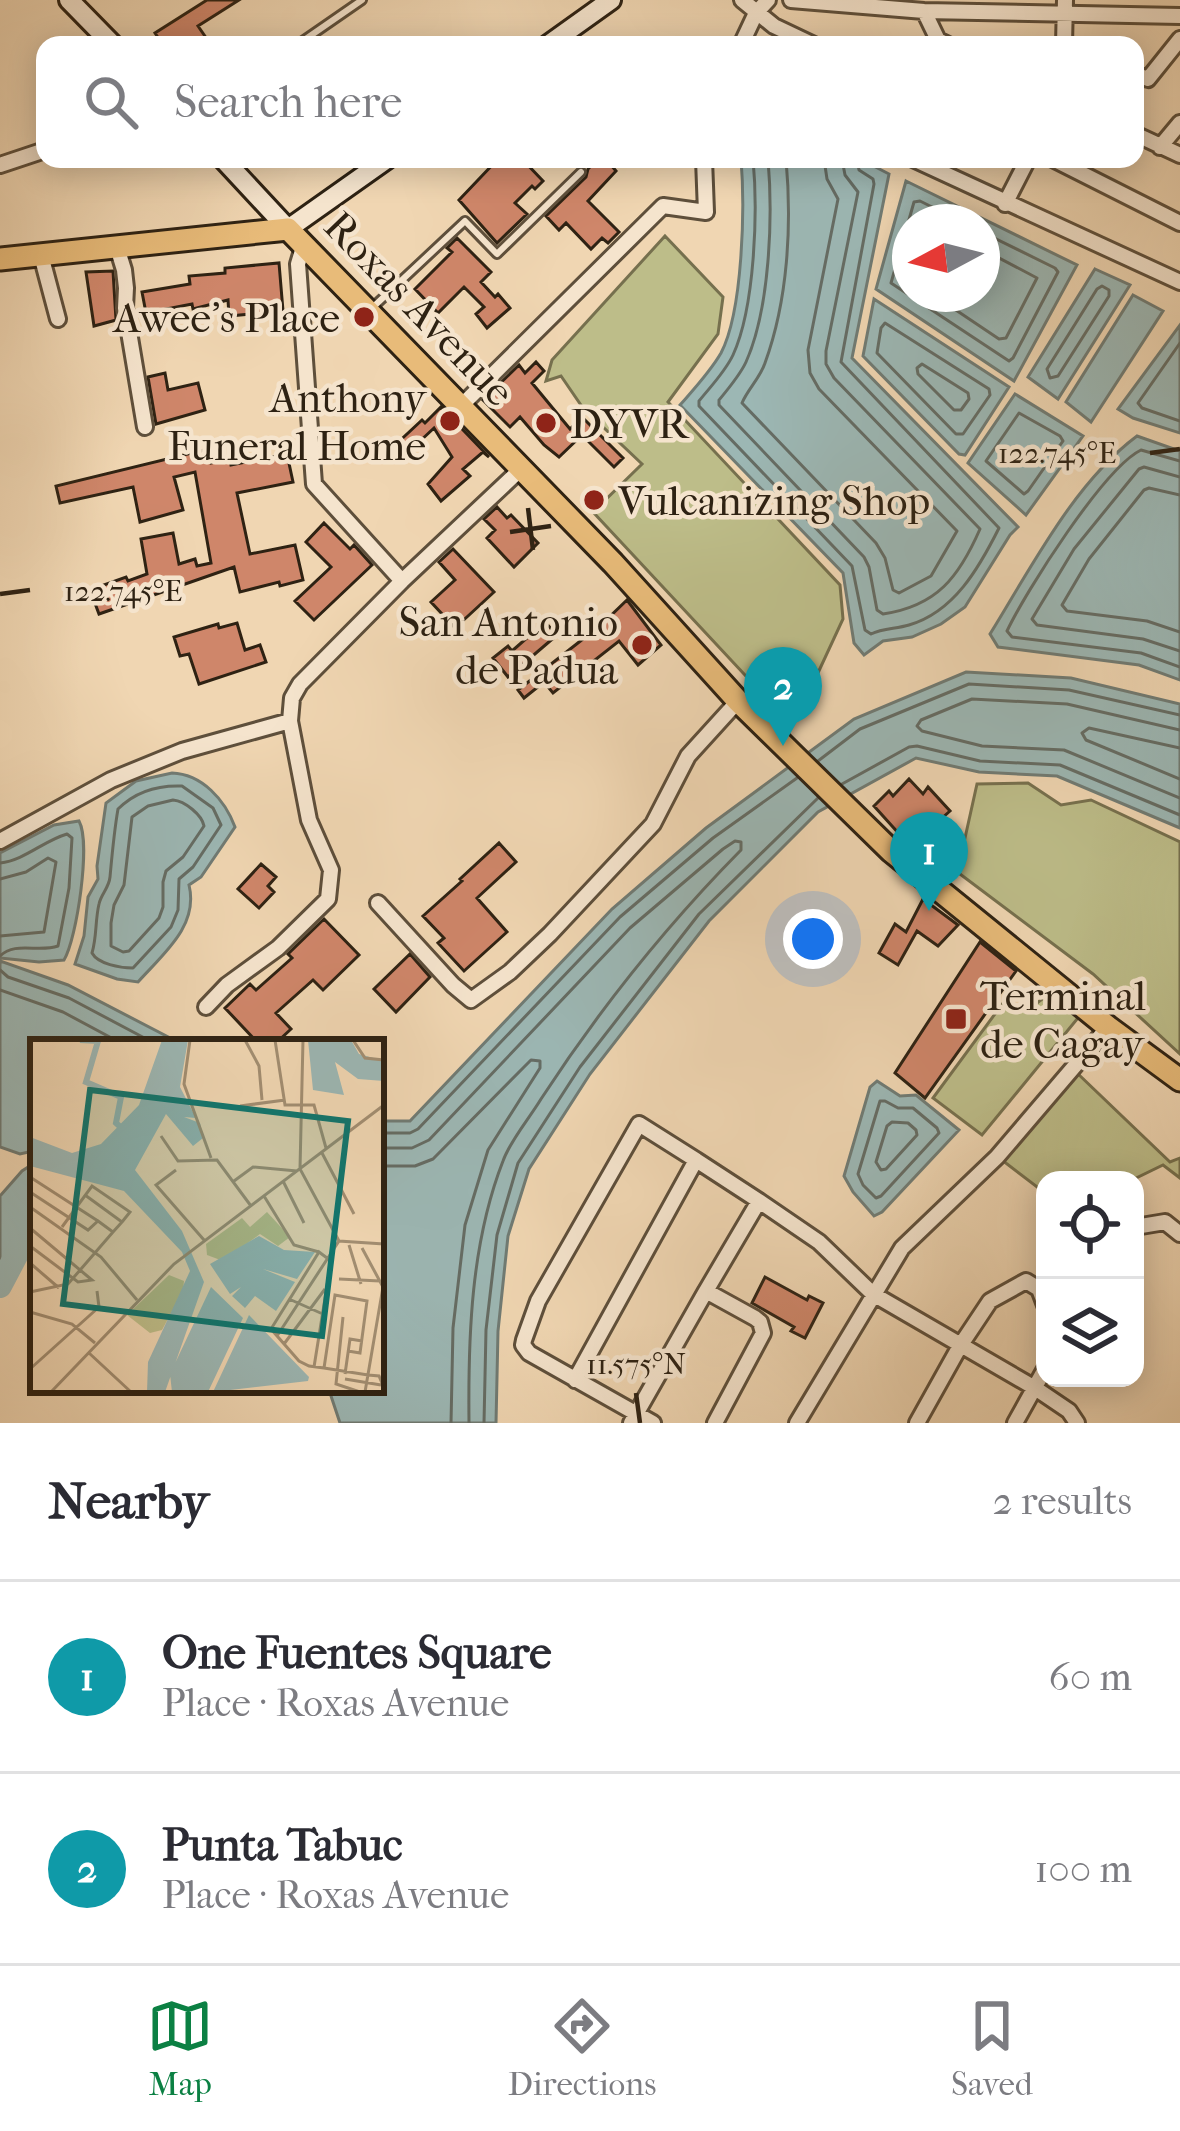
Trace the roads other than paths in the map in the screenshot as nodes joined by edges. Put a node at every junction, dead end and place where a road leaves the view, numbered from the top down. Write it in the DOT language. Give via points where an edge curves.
graph roads {
  1 [pos="69,0"];
  2 [pos="362,0"];
  3 [pos="611,0"];
  4 [pos="742,0"];
  5 [pos="768,0"];
  6 [pos="791,0"];
  7 [pos="1066,7"];
  8 [pos="924,11"];
  9 [pos="756,13"];
  10 [pos="1180,16"];
  11 [pos="104,36"];
  12 [pos="311,36"];
  13 [pos="561,36"];
  14 [pos="746,36"];
  15 [pos="795,36"];
  16 [pos="936,36"];
  17 [pos="1180,39"];
  18 [pos="1144,77"];
  19 [pos="1180,123"];
  20 [pos="1144,138"];
  21 [pos="1160,146"];
  22 [pos="36,153"];
  23 [pos="1180,155"];
  24 [pos="0,165"];
  25 [pos="231,168"];
  26 [pos="376,168"];
  27 [pos="704,168"];
  28 [pos="931,168"];
  29 [pos="1023,168"];
  30 [pos="1071,168"];
  31 [pos="581,172"];
  32 [pos="1005,204"];
  33 [pos="1180,223"];
  34 [pos="296,237"];
  35 [pos="118,247"];
  36 [pos="41,255"];
  37 [pos="0,259"];
  38 [pos="1180,282"];
  39 [pos="368,311"];
  40 [pos="58,319"];
  41 [pos="460,407"];
  42 [pos="146,427"];
  43 [pos="522,468"];
  44 [pos="402,581"];
  45 [pos="738,701"];
  46 [pos="290,722"];
  47 [pos="0,842"];
  48 [pos="378,903"];
  49 [pos="206,1007"];
  50 [pos="1108,1027"];
  51 [pos="1180,1080"];
  52 [pos="696,1160"];
  53 [pos="759,1201"];
  54 [pos="1144,1226"];
  55 [pos="1180,1234"];
  56 [pos="1036,1286"];
  57 [pos="706,1291"];
  58 [pos="873,1294"];
  59 [pos="959,1346"];
  60 [pos="575,1380"];
  61 [pos="1035,1388"];
  62 [pos="634,1418"];
  63 [pos="653,1423"];
  64 [pos="715,1423"];
  65 [pos="797,1423"];
  66 [pos="917,1423"];
  67 [pos="1015,1423"];
  68 [pos="1077,1423"];
  1 -- 11 [label="main road"];
  2 -- 12 [label="lane"];
  3 -- 13 [label="main road"];
  4 -- 9 [label="street"];
  5 -- 9 [label="street"];
  6 -- 8 [label="street"];
  7 -- 8 [label="street"];
  7 -- 10 [label="street"];
  8 -- 16 [label="street"];
  9 -- 14 [label="street"];
  9 -- 15 [label="street"];
  17 -- 18 [label="street"];
  19 -- 21 [label="street"];
  20 -- 21 [label="street"];
  21 -- 23 [label="street"];
  22 -- 24 [label="street"];
  25 -- 34 [label="main road"];
  26 -- 34 [label="main road"];
  27 -- 41 [label="street" via="706,212 663,206"];
  28 -- 32 [label="street"];
  29 -- 32 [label="street"];
  30 -- 33 [label="street"];
  31 -- 39 [label="lane" via="497,254 465,221"];
  32 -- 38 [label="street"];
  34 -- 35 [label="main road, Roxas Avenue"];
  34 -- 39 [label="main road, Roxas Avenue"];
  34 -- 44 [label="street" via="314,484"];
  35 -- 36 [label="main road, Roxas Avenue"];
  35 -- 42 [label="street"];
  36 -- 37 [label="main road, Roxas Avenue"];
  36 -- 40 [label="street"];
  39 -- 41 [label="main road, Roxas Avenue"];
  41 -- 43 [label="main road, Roxas Avenue"];
  43 -- 44 [label="street"];
  43 -- 45 [label="main road, Roxas Avenue"];
  44 -- 46 [label="street" via="300,684"];
  45 -- 48 [label="street" via="688,757 653,824 550,934 472,1000"];
  45 -- 50 [label="main road, Roxas Avenue" via="891,851"];
  46 -- 47 [label="street" via="111,780"];
  46 -- 49 [label="street" via="309,820 331,870 328,898"];
  50 -- 51 [label="main road, Roxas Avenue"];
  50 -- 58 [label="street" via="997,1157 902,1248"];
  52 -- 53 [label="street"];
  52 -- 60 [label="street"];
  52 -- 60 [label="street" via="639,1124 538,1300 525,1349"];
  53 -- 57 [label="street"];
  53 -- 58 [label="street" via="819,1242"];
  54 -- 55 [label="street" via="1165,1222"];
  56 -- 59 [label="street" via="1026,1282 990,1300"];
  57 -- 62 [label="street"];
  57 -- 64 [label="street" via="755,1318 763,1333"];
  58 -- 59 [label="street"];
  58 -- 65 [label="street"];
  59 -- 61 [label="street"];
  59 -- 66 [label="street"];
  60 -- 62 [label="street"];
  61 -- 67 [label="street"];
  61 -- 68 [label="street"];
  62 -- 63 [label="street"];
}
